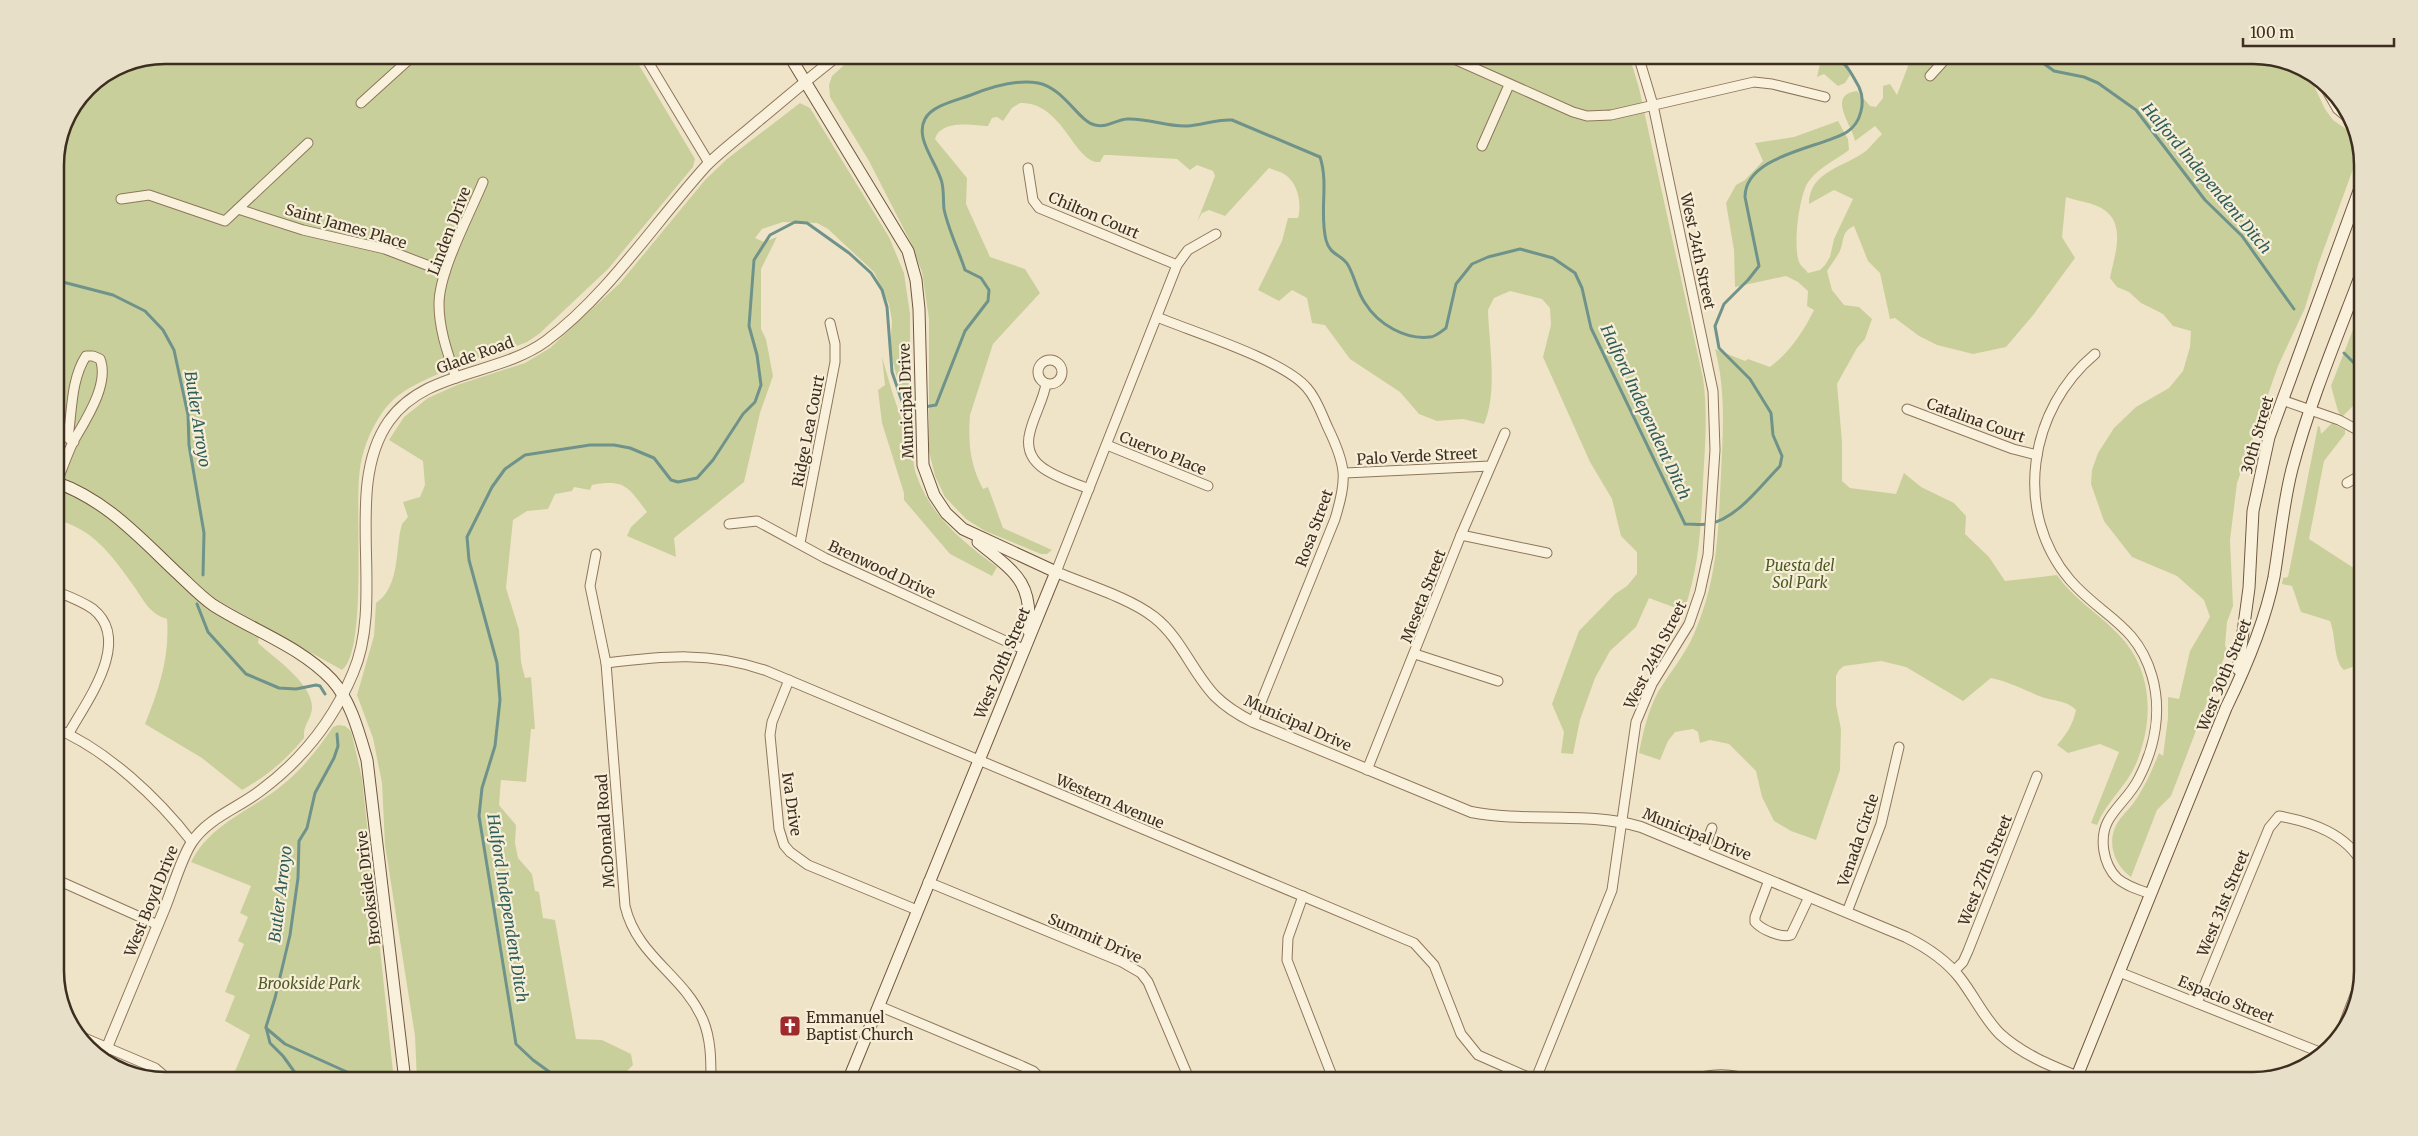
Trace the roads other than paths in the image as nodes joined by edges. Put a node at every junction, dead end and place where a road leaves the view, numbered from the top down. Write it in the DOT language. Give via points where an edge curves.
graph roads {
  1 [pos="404,64"];
  2 [pos="649,64"];
  3 [pos="795,64"];
  4 [pos="828,64"];
  5 [pos="1464,64"];
  6 [pos="1641,64"];
  7 [pos="1941,64"];
  8 [pos="1930,76"];
  9 [pos="806,82"];
  10 [pos="1509,85"];
  11 [pos="1825,97"];
  12 [pos="361,103"];
  13 [pos="1653,105"];
  14 [pos="308,143"];
  15 [pos="1482,146"];
  16 [pos="709,163"];
  17 [pos="1028,168"];
  18 [pos="483,182"];
  19 [pos="121,199"];
  20 [pos="2354,204"];
  21 [pos="238,209"];
  22 [pos="1216,234"];
  23 [pos="1177,265"];
  24 [pos="446,272"];
  25 [pos="2354,293"];
  26 [pos="1157,317"];
  27 [pos="830,323"];
  28 [pos="2095,354"];
  29 [pos="456,378"];
  30 [pos="1046,384"];
  31 [pos="2282,400"];
  32 [pos="1907,409"];
  33 [pos="2310,410"];
  34 [pos="2354,428"];
  35 [pos="1505,433"];
  36 [pos="74,442"];
  37 [pos="1107,445"];
  38 [pos="2037,455"];
  39 [pos="64,464"];
  40 [pos="1490,466"];
  41 [pos="1345,473"];
  42 [pos="2354,479"];
  43 [pos="2347,483"];
  44 [pos="64,486"];
  45 [pos="1208,486"];
  46 [pos="1089,489"];
  47 [pos="729,524"];
  48 [pos="963,529"];
  49 [pos="1461,535"];
  50 [pos="800,543"];
  51 [pos="1547,553"];
  52 [pos="596,554"];
  53 [pos="1056,572"];
  54 [pos="64,594"];
  55 [pos="1025,644"];
  56 [pos="1415,654"];
  57 [pos="606,663"];
  58 [pos="789,680"];
  59 [pos="1498,682"];
  60 [pos="343,697"];
  61 [pos="2226,708"];
  62 [pos="1253,722"];
  63 [pos="64,731"];
  64 [pos="69,733"];
  65 [pos="1899,747"];
  66 [pos="978,760"];
  67 [pos="1367,770"];
  68 [pos="2037,776"];
  69 [pos="1621,821"];
  70 [pos="1712,828"];
  71 [pos="192,842"];
  72 [pos="2354,850"];
  73 [pos="1703,852"];
  74 [pos="1769,880"];
  75 [pos="928,882"];
  76 [pos="64,883"];
  77 [pos="2151,894"];
  78 [pos="1304,896"];
  79 [pos="1809,896"];
  80 [pos="917,910"];
  81 [pos="1846,912"];
  82 [pos="158,925"];
  83 [pos="1954,971"];
  84 [pos="2118,972"];
  85 [pos="2197,1003"];
  86 [pos="878,1006"];
  87 [pos="90,1040"];
  88 [pos="107,1046"];
  89 [pos="2315,1050"];
  90 [pos="105,1052"];
  91 [pos="159,1072"];
  92 [pos="404,1072"];
  93 [pos="711,1072"];
  94 [pos="852,1072"];
  95 [pos="1034,1072"];
  96 [pos="1186,1072"];
  97 [pos="1331,1072"];
  98 [pos="1515,1072"];
  99 [pos="1539,1072"];
  100 [pos="2062,1072"];
  101 [pos="2079,1072"];
  1 -- 12 [label="street"];
  2 -- 16 [label="street"];
  3 -- 9 [label="main road, Municipal Drive"];
  4 -- 9 [label="street, Glade Road"];
  5 -- 10 [label="street"];
  6 -- 13 [label="street, West 24th Street"];
  7 -- 8 [label="street"];
  9 -- 16 [label="street, Glade Road"];
  9 -- 48 [label="main road, Municipal Drive" via="908,251 916,280 919,310 923,465 934,495 946,513"];
  10 -- 13 [label="street" via="1587,116 1611,115"];
  10 -- 15 [label="street"];
  11 -- 13 [label="street" via="1754,82"];
  13 -- 69 [label="street, West 24th Street" via="1710,368 1715,450 1710,540 1700,592 1683,637 1652,684 1636,722"];
  14 -- 21 [label="street"];
  16 -- 29 [label="street, Glade Road" via="614,275 545,341 515,358"];
  17 -- 23 [label="street, Chilton Court" via="1033,200 1039,208"];
  18 -- 24 [label="street, Linden Drive"];
  19 -- 21 [label="street" via="149,195 225,221"];
  20 -- 31 [label="main road, 30th Street"];
  21 -- 24 [label="street, Saint James Place" via="303,230 385,249"];
  22 -- 23 [label="street, West 20th Street" via="1198,243"];
  23 -- 26 [label="street, West 20th Street"];
  24 -- 29 [label="street, Linden Drive" via="439,302 442,333"];
  25 -- 33 [label="main road, West 30th Street"];
  26 -- 37 [label="street, West 20th Street"];
  26 -- 41 [label="street, Rosa Street" via="1272,364 1298,378 1308,389 1335,442"];
  27 -- 50 [label="street, Ridge Lea Court" via="835,362"];
  28 -- 38 [label="street" via="2074,373 2055,400"];
  29 -- 60 [label="street, Glade Road" via="422,391 409,400 389,421 375,447 368,485 364,637"];
  30 -- 46 [label="street" via="1030,431 1031,456 1047,471"];
  31 -- 33 [label="street"];
  31 -- 61 [label="main road, 30th Street" via="2269,437 2255,502 2242,658"];
  32 -- 38 [label="street, Catalina Court"];
  33 -- 34 [label="street"];
  33 -- 61 [label="main road, West 30th Street" via="2291,472 2274,578 2264,615 2245,670"];
  35 -- 40 [label="street, Meseta Street"];
  36 -- 36 [label="street" via="102,379 100,359 92,356 86,356 76,380 68,438"];
  36 -- 39 [label="street"];
  37 -- 45 [label="street, Cuervo Place"];
  37 -- 46 [label="street, West 20th Street"];
  38 -- 77 [label="street" via="2034,479 2036,505 2049,546 2070,580 2130,634 2153,679 2156,719 2148,756 2134,787 2107,824 2103,844 2115,876 2131,887"];
  40 -- 41 [label="street, Palo Verde Street"];
  40 -- 49 [label="street, Meseta Street"];
  41 -- 62 [label="street, Rosa Street" via="1343,494 1335,519"];
  42 -- 43 [label="street"];
  44 -- 60 [label="main road, Brookside Drive" via="102,505 126,524 212,604 307,659 333,682"];
  46 -- 53 [label="street, West 20th Street"];
  47 -- 50 [label="street, Brenwood Drive" via="756,522"];
  48 -- 53 [label="main road, Municipal Drive"];
  48 -- 55 [label="main road" via="1022,582 1028,600 1029,620"];
  49 -- 51 [label="street"];
  49 -- 56 [label="street, Meseta Street"];
  50 -- 55 [label="street, Brenwood Drive" via="825,558"];
  52 -- 57 [label="street, McDonald Road" via="590,586"];
  53 -- 55 [label="main road, West 20th Street"];
  53 -- 62 [label="street, Municipal Drive" via="1153,616 1170,633 1215,696"];
  54 -- 64 [label="street" via="94,610 104,622 110,647 105,670"];
  55 -- 66 [label="main road, West 20th Street"];
  56 -- 59 [label="street"];
  56 -- 67 [label="street, Meseta Street"];
  57 -- 58 [label="street, Western Avenue" via="692,655 740,662"];
  57 -- 93 [label="street, McDonald Road" via="626,911 640,942 691,1000 702,1019 709,1042"];
  58 -- 66 [label="street, Western Avenue"];
  58 -- 80 [label="street, Iva Drive" via="770,735 778,829 784,846 803,862"];
  60 -- 71 [label="street, West Boyd Drive" via="297,760 258,793 222,814"];
  60 -- 92 [label="main road, Brookside Drive" via="368,760"];
  61 -- 77 [label="main road, West 30th Street"];
  62 -- 67 [label="street, Municipal Drive"];
  63 -- 64 [label="street"];
  64 -- 71 [label="street" via="124,772 168,810"];
  65 -- 81 [label="street, Venada Circle" via="1881,824"];
  66 -- 75 [label="main road, West 20th Street"];
  66 -- 78 [label="street, Western Avenue"];
  67 -- 69 [label="street, Municipal Drive" via="1452,805 1493,816"];
  68 -- 83 [label="street, West 27th Street" via="1968,951"];
  69 -- 73 [label="street, Municipal Drive"];
  69 -- 99 [label="street, West 24th Street" via="1608,904"];
  70 -- 73 [label="street"];
  71 -- 82 [label="street, West Boyd Drive"];
  72 -- 85 [label="street, West 31st Street" via="2333,834 2293,818 2278,816 2269,828"];
  73 -- 74 [label="street, Municipal Drive"];
  74 -- 79 [label="street, Municipal Drive"];
  74 -- 79 [label="street" via="1754,917 1762,928 1791,935"];
  75 -- 80 [label="main road, West 20th Street"];
  75 -- 96 [label="street, Summit Drive" via="1122,962 1141,973 1154,991"];
  76 -- 82 [label="street"];
  77 -- 84 [label="main road, West 30th Street"];
  78 -- 97 [label="street" via="1288,938 1287,960"];
  78 -- 98 [label="street, Western Avenue" via="1414,943 1434,965 1462,1034 1478,1055"];
  79 -- 81 [label="street, Municipal Drive"];
  80 -- 86 [label="main road, West 20th Street"];
  81 -- 83 [label="street, Municipal Drive" via="1918,943"];
  82 -- 88 [label="street, West Boyd Drive"];
  83 -- 100 [label="street, Municipal Drive" via="2000,1033 2029,1055"];
  84 -- 85 [label="street, Espacio Street"];
  84 -- 101 [label="main road, West 30th Street"];
  85 -- 89 [label="street, Espacio Street"];
  86 -- 94 [label="main road, West 20th Street"];
  86 -- 95 [label="street"];
  87 -- 88 [label="street"];
  88 -- 90 [label="street, West Boyd Drive"];
  88 -- 91 [label="street"];
}
